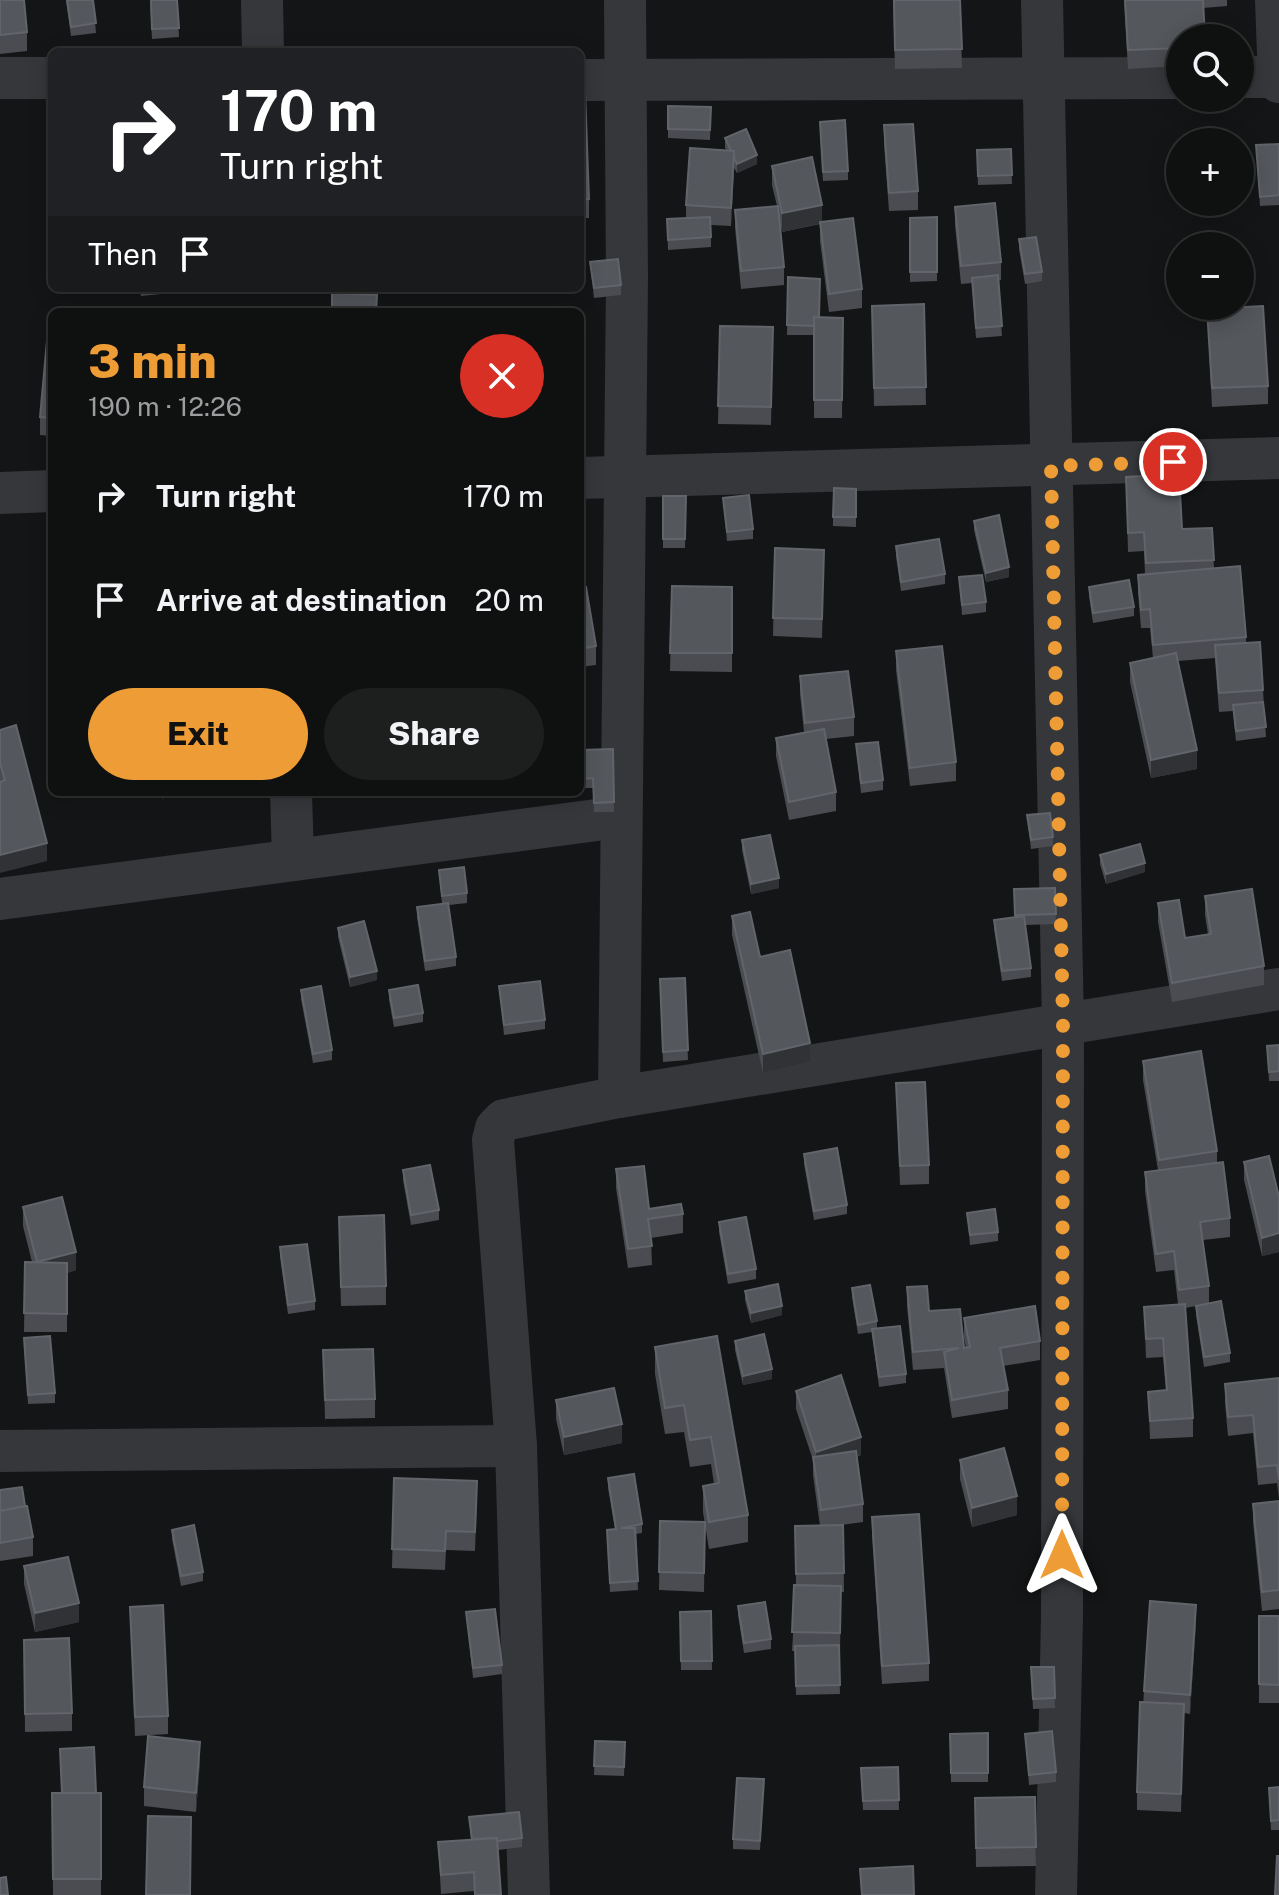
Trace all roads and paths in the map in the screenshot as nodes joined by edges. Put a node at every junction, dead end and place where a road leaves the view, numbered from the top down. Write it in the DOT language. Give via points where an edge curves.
graph roads {
  1 [pos="262,0"];
  2 [pos="625,0"];
  3 [pos="1042,0"];
  4 [pos="1276,0"];
  5 [pos="263,48"];
  6 [pos="1254,77"];
  7 [pos="0,78"];
  8 [pos="48,78"];
  9 [pos="1166,78"];
  10 [pos="1279,78"];
  11 [pos="584,80"];
  12 [pos="625,80"];
  13 [pos="1045,80"];
  14 [pos="1279,458"];
  15 [pos="1051,466"];
  16 [pos="625,477"];
  17 [pos="584,478"];
  18 [pos="48,491"];
  19 [pos="0,493"];
  20 [pos="291,796"];
  21 [pos="619,817"];
  22 [pos="293,860"];
  23 [pos="0,899"];
  24 [pos="1279,989"];
  25 [pos="1063,1024"];
  26 [pos="619,1097"];
  27 [pos="516,1446"];
  28 [pos="0,1451"];
  29 [pos="529,1895"];
  30 [pos="1056,1895"];
  1 -- 5 [label="street"];
  2 -- 12 [label="street"];
  3 -- 13 [label="street"];
  4 -- 10 [label="street"];
  6 -- 10 [label="street"];
  7 -- 8 [label="street"];
  9 -- 13 [label="street"];
  11 -- 12 [label="street"];
  12 -- 13 [label="street"];
  12 -- 16 [label="street"];
  13 -- 15 [label="street"];
  14 -- 15 [label="street"];
  15 -- 16 [label="street"];
  15 -- 25 [label="street"];
  16 -- 17 [label="street"];
  16 -- 21 [label="street"];
  18 -- 19 [label="street"];
  20 -- 22 [label="street"];
  21 -- 22 [label="street"];
  21 -- 26 [label="street"];
  22 -- 23 [label="street"];
  24 -- 25 [label="street"];
  25 -- 26 [label="street"];
  25 -- 30 [label="street"];
  26 -- 27 [label="street" via="504,1120 496,1128"];
  27 -- 28 [label="street"];
  27 -- 29 [label="street"];
}
